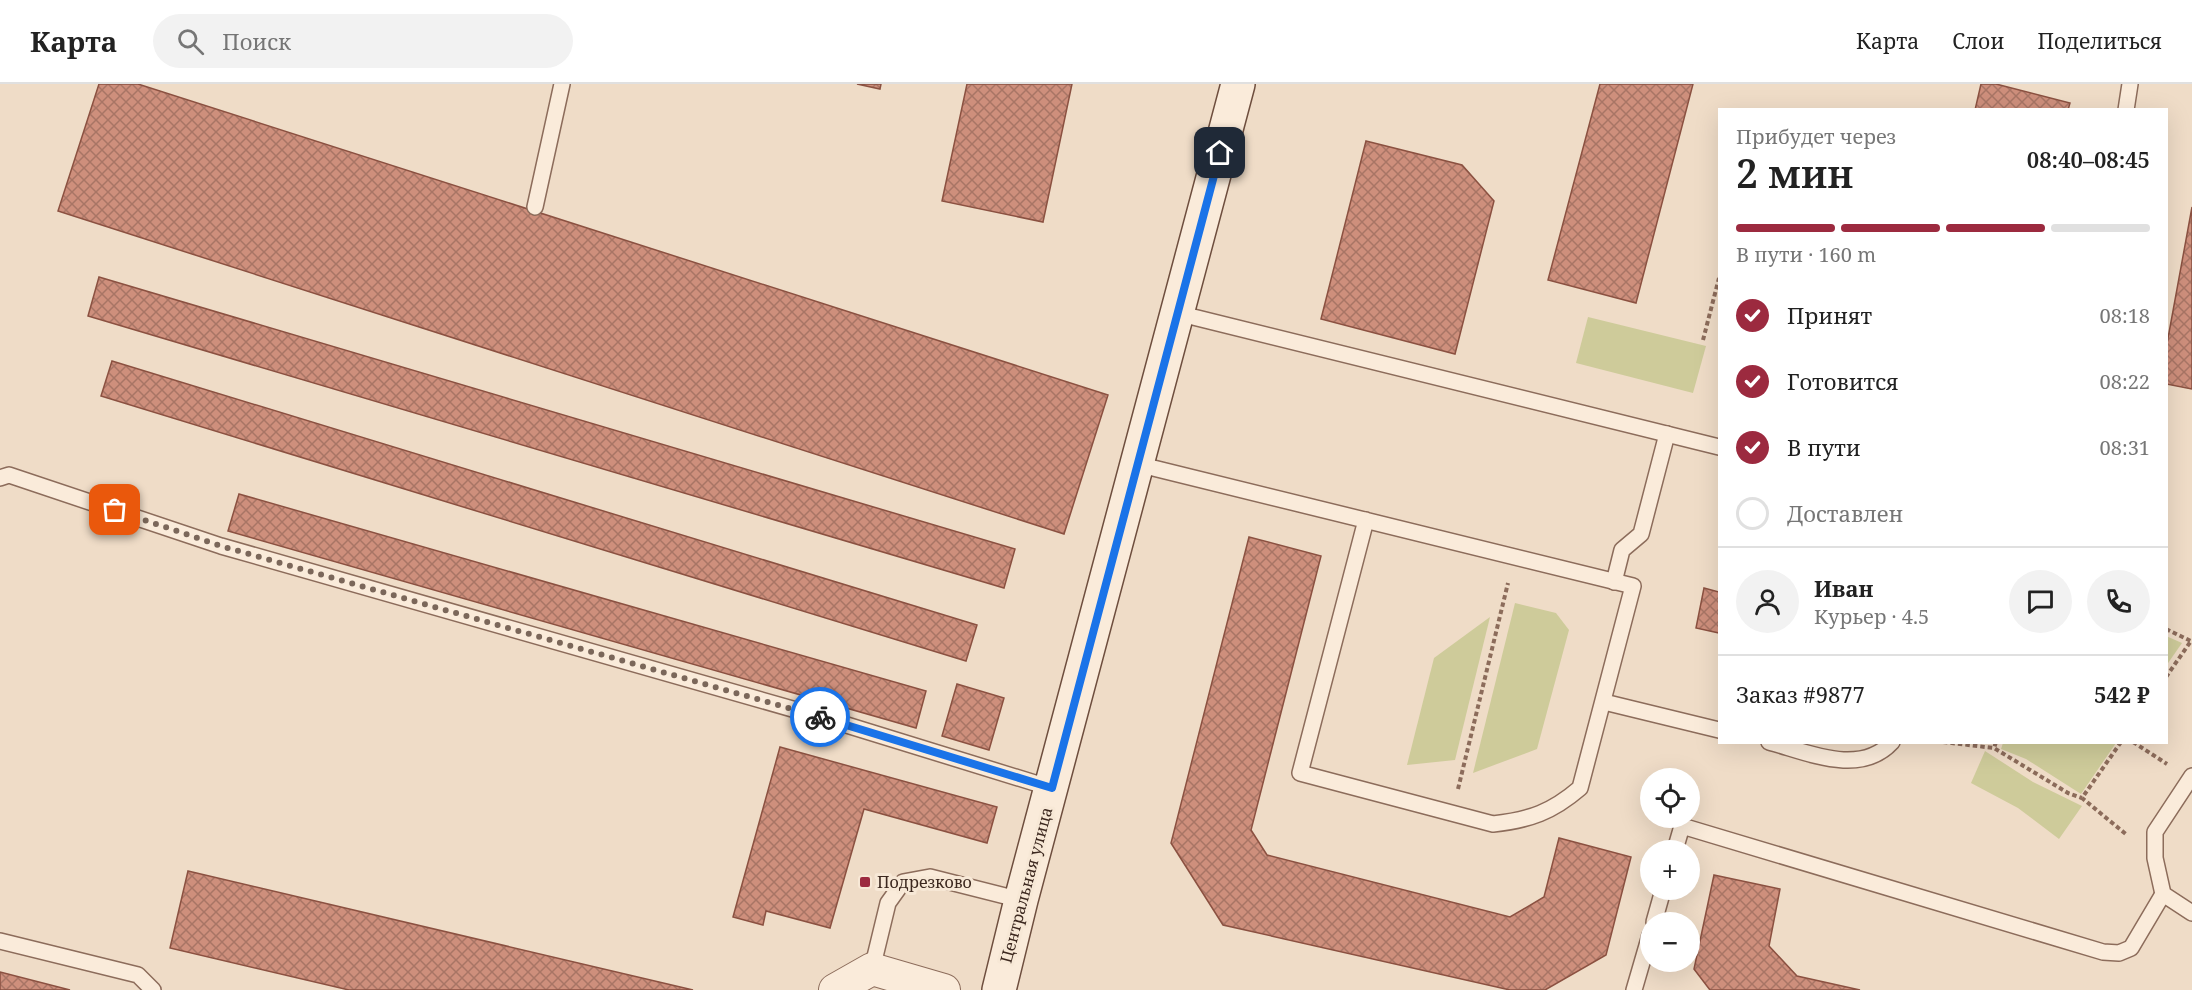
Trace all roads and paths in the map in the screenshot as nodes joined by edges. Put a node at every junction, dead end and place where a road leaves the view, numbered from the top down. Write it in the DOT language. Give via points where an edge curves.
graph roads {
  1 [pos="562,84"];
  2 [pos="1238,84"];
  3 [pos="2130,84"];
  4 [pos="2126,108"];
  5 [pos="535,207"];
  6 [pos="1718,282"];
  7 [pos="1178,313"];
  8 [pos="1703,339"];
  9 [pos="1667,434"];
  10 [pos="1718,447"];
  11 [pos="1137,464"];
  12 [pos="0,478"];
  13 [pos="1366,520"];
  14 [pos="1514,558"];
  15 [pos="1614,582"];
  16 [pos="2168,630"];
  17 [pos="2192,641"];
  18 [pos="2168,674"];
  19 [pos="1604,702"];
  20 [pos="1718,730"];
  21 [pos="1776,744"];
  22 [pos="1889,744"];
  23 [pos="1959,744"];
  24 [pos="1995,744"];
  25 [pos="2120,744"];
  26 [pos="2136,744"];
  27 [pos="1994,748"];
  28 [pos="2191,777"];
  29 [pos="1052,788"];
  30 [pos="2082,798"];
  31 [pos="1452,813"];
  32 [pos="1678,840"];
  33 [pos="2155,858"];
  34 [pos="2163,894"];
  35 [pos="1021,900"];
  36 [pos="2192,912"];
  37 [pos="0,941"];
  38 [pos="872,969"];
  39 [pos="1640,969"];
  40 [pos="153,990"];
  41 [pos="835,990"];
  42 [pos="944,990"];
  43 [pos="999,990"];
  44 [pos="1634,990"];
  1 -- 5 [label="lane"];
  2 -- 7 [label="street, Центральная улица"];
  3 -- 4 [label="lane"];
  6 -- 8 [label="path"];
  7 -- 9 [label="lane"];
  7 -- 11 [label="street, Центральная улица"];
  9 -- 10 [label="lane"];
  9 -- 15 [label="lane" via="1641,534 1622,550"];
  11 -- 13 [label="lane"];
  11 -- 29 [label="street, Центральная улица"];
  12 -- 29 [label="lane" via="9,475 221,546 825,718"];
  13 -- 14 [label="lane"];
  13 -- 31 [label="lane" via="1300,773"];
  14 -- 15 [label="lane"];
  14 -- 31 [label="path"];
  15 -- 19 [label="lane" via="1633,586"];
  16 -- 17 [label="path"];
  17 -- 18 [label="path"];
  19 -- 20 [label="lane"];
  19 -- 31 [label="lane" via="1580,788 1563,802 1519,821 1493,824"];
  21 -- 22 [label="lane" via="1845,762 1871,758"];
  23 -- 27 [label="path"];
  24 -- 27 [label="path"];
  25 -- 30 [label="path"];
  26 -- 28 [label="path"];
  27 -- 30 [label="path" via="2067,793"];
  28 -- 33 [label="lane" via="2155,832"];
  29 -- 35 [label="street, Центральная улица"];
  30 -- 33 [label="path"];
  32 -- 34 [label="lane" via="1682,826 2103,952 2119,953 2131,948"];
  33 -- 34 [label="lane"];
  34 -- 36 [label="lane"];
  35 -- 38 [label="lane" via="930,877 903,882 888,903"];
  35 -- 43 [label="street, Центральная улица"];
  37 -- 40 [label="lane" via="138,975"];
  38 -- 41 [label="street"];
  38 -- 42 [label="street"];
  39 -- 44 [label="lane"];
}
